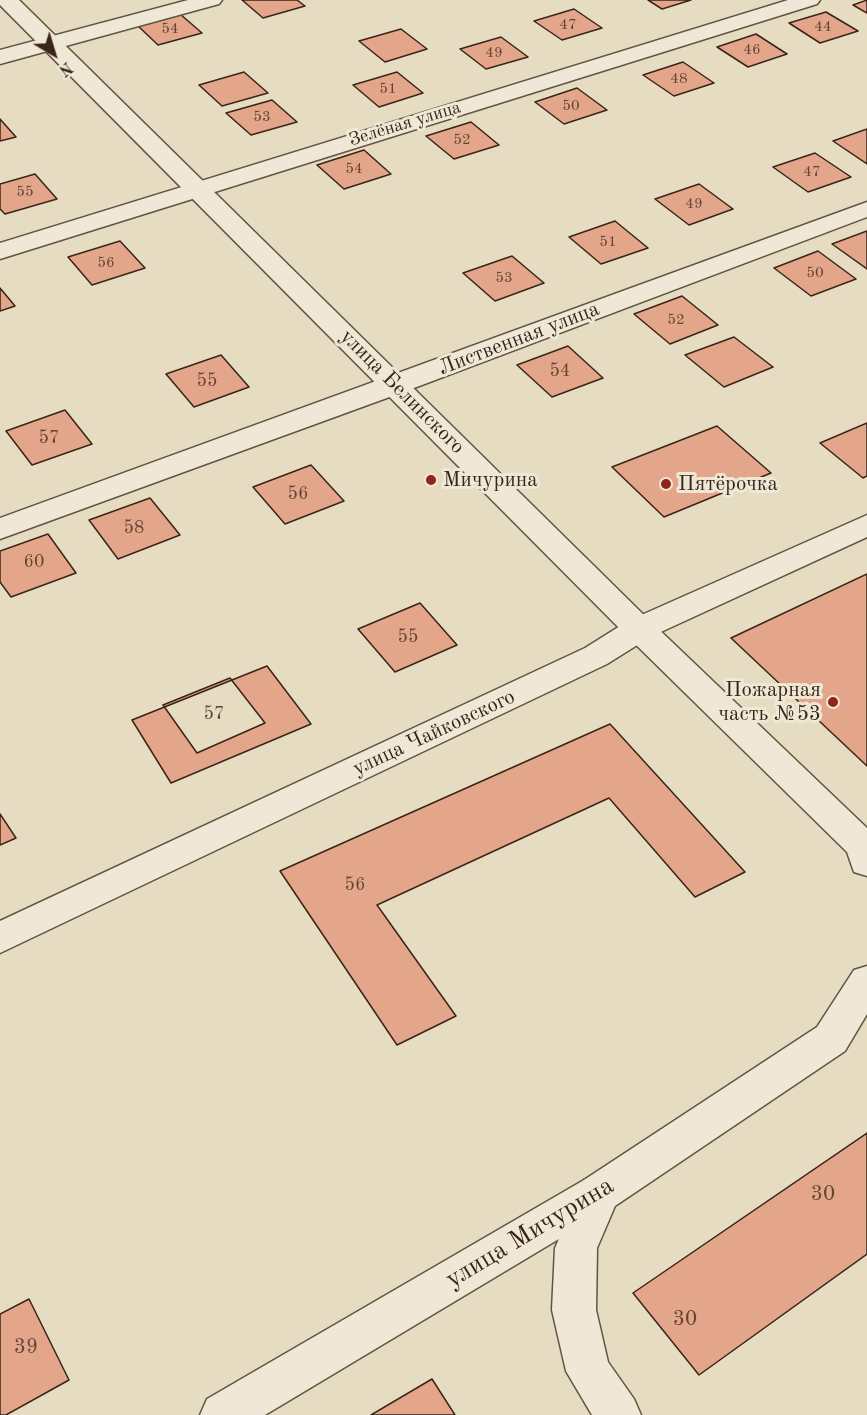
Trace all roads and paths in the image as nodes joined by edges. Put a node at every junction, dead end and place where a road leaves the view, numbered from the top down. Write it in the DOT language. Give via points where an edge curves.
graph roads {
  1 [pos="7,0"];
  2 [pos="212,0"];
  3 [pos="810,0"];
  4 [pos="52,43"];
  5 [pos="0,57"];
  6 [pos="196,189"];
  7 [pos="867,209"];
  8 [pos="0,251"];
  9 [pos="396,385"];
  10 [pos="867,525"];
  11 [pos="0,529"];
  12 [pos="639,629"];
  13 [pos="867,862"];
  14 [pos="0,938"];
  15 [pos="867,981"];
  16 [pos="599,1193"];
  17 [pos="223,1415"];
  18 [pos="618,1415"];
  1 -- 4 [label="street, улица Белинского"];
  2 -- 4 [label="street"];
  3 -- 6 [label="street, Зелёная улица"];
  4 -- 5 [label="street"];
  4 -- 6 [label="street, улица Белинского"];
  6 -- 8 [label="street, Зелёная улица"];
  6 -- 9 [label="street, улица Белинского"];
  7 -- 9 [label="street, Лиственная улица"];
  9 -- 11 [label="street, Лиственная улица"];
  9 -- 12 [label="street, улица Белинского"];
  10 -- 12 [label="street, улица Чайковского"];
  12 -- 13 [label="street, улица Белинского" via="863,846"];
  12 -- 14 [label="street, улица Чайковского" via="596,656"];
  15 -- 16 [label="street, улица Мичурина" via="831,1039"];
  16 -- 17 [label="street, улица Мичурина"];
  16 -- 18 [label="street" via="576,1248 574,1310 588,1371"];
}
